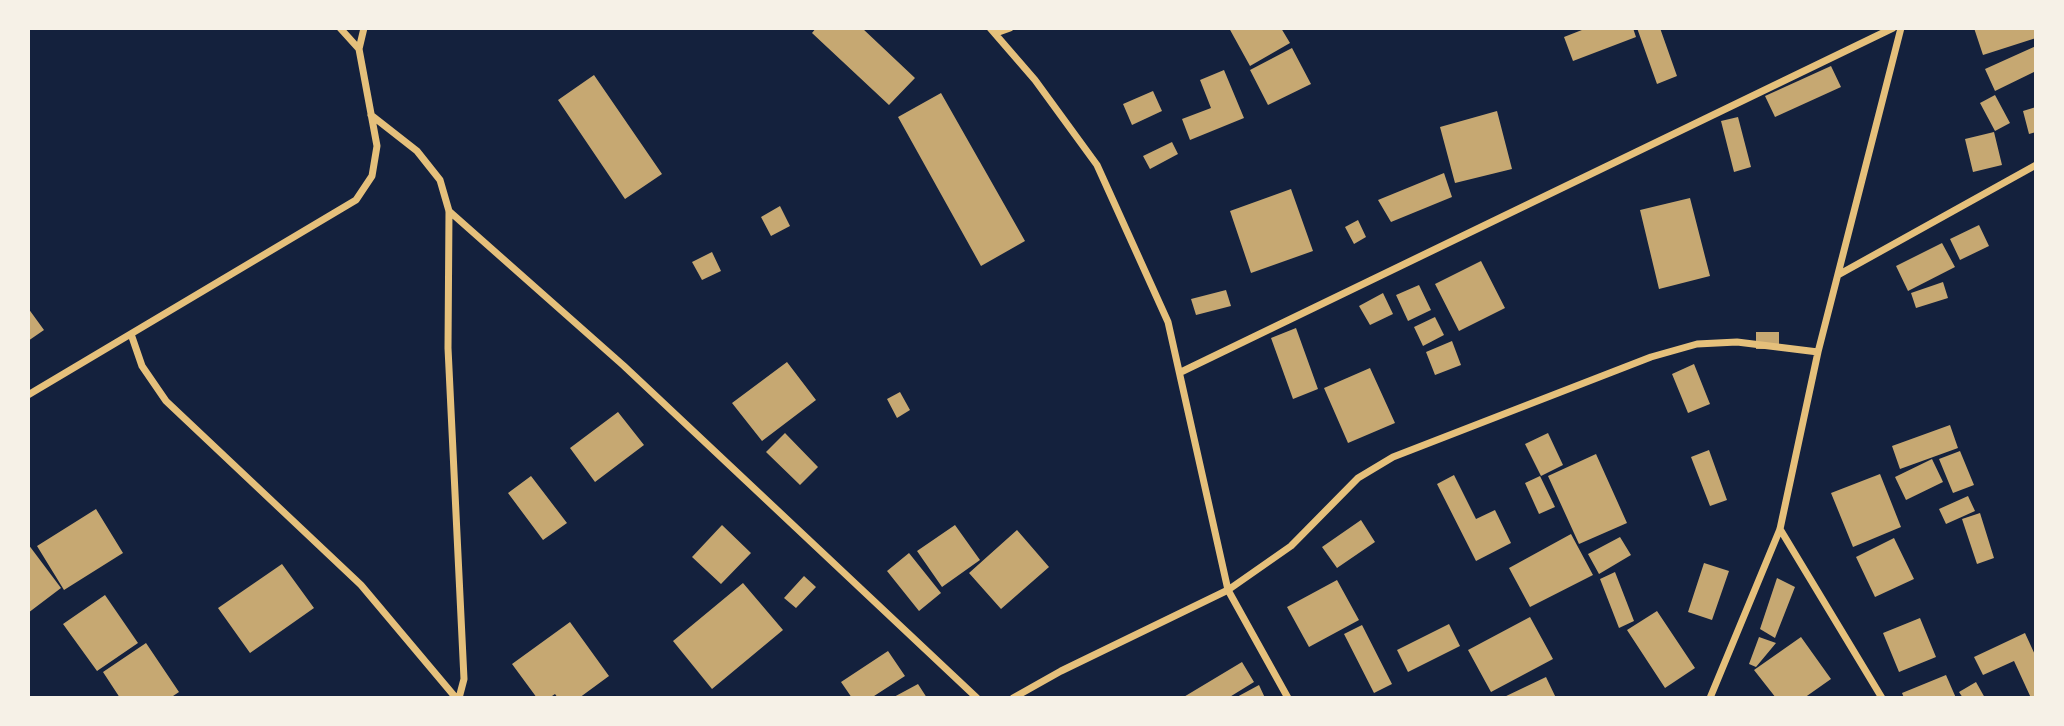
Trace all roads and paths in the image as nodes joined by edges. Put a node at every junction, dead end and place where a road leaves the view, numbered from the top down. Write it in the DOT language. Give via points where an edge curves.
graph roads {
  1 [pos="340,28"];
  2 [pos="364,28"];
  3 [pos="1010,28"];
  4 [pos="1893,28"];
  5 [pos="1900,28"];
  6 [pos="993,31"];
  7 [pos="359,49"];
  8 [pos="372,115"];
  9 [pos="2036,165"];
  10 [pos="449,211"];
  11 [pos="1838,275"];
  12 [pos="131,334"];
  13 [pos="1818,352"];
  14 [pos="1181,372"];
  15 [pos="28,396"];
  16 [pos="1780,529"];
  17 [pos="1228,590"];
  18 [pos="457,698"];
  19 [pos="977,698"];
  20 [pos="1013,698"];
  21 [pos="1288,698"];
  22 [pos="1710,698"];
  23 [pos="1882,698"];
  1 -- 7 [label="street"];
  2 -- 7 [label="street"];
  3 -- 6 [label="street"];
  4 -- 14 [label="street"];
  5 -- 11 [label="street"];
  6 -- 14 [label="street" via="1097,165 1168,322"];
  7 -- 8 [label="street"];
  8 -- 10 [label="street" via="417,151 440,180"];
  8 -- 12 [label="street" via="377,146 372,176 355,200"];
  9 -- 11 [label="street"];
  10 -- 18 [label="street" via="448,348 464,679"];
  10 -- 19 [label="street" via="624,366"];
  11 -- 13 [label="street"];
  12 -- 15 [label="street"];
  12 -- 18 [label="street" via="142,366 166,401 361,585"];
  13 -- 16 [label="street"];
  13 -- 17 [label="street" via="1737,342 1697,344 1651,357 1393,457 1358,478 1290,546"];
  14 -- 17 [label="street"];
  16 -- 22 [label="street"];
  16 -- 23 [label="street"];
  17 -- 20 [label="street"];
  17 -- 21 [label="street"];
}
